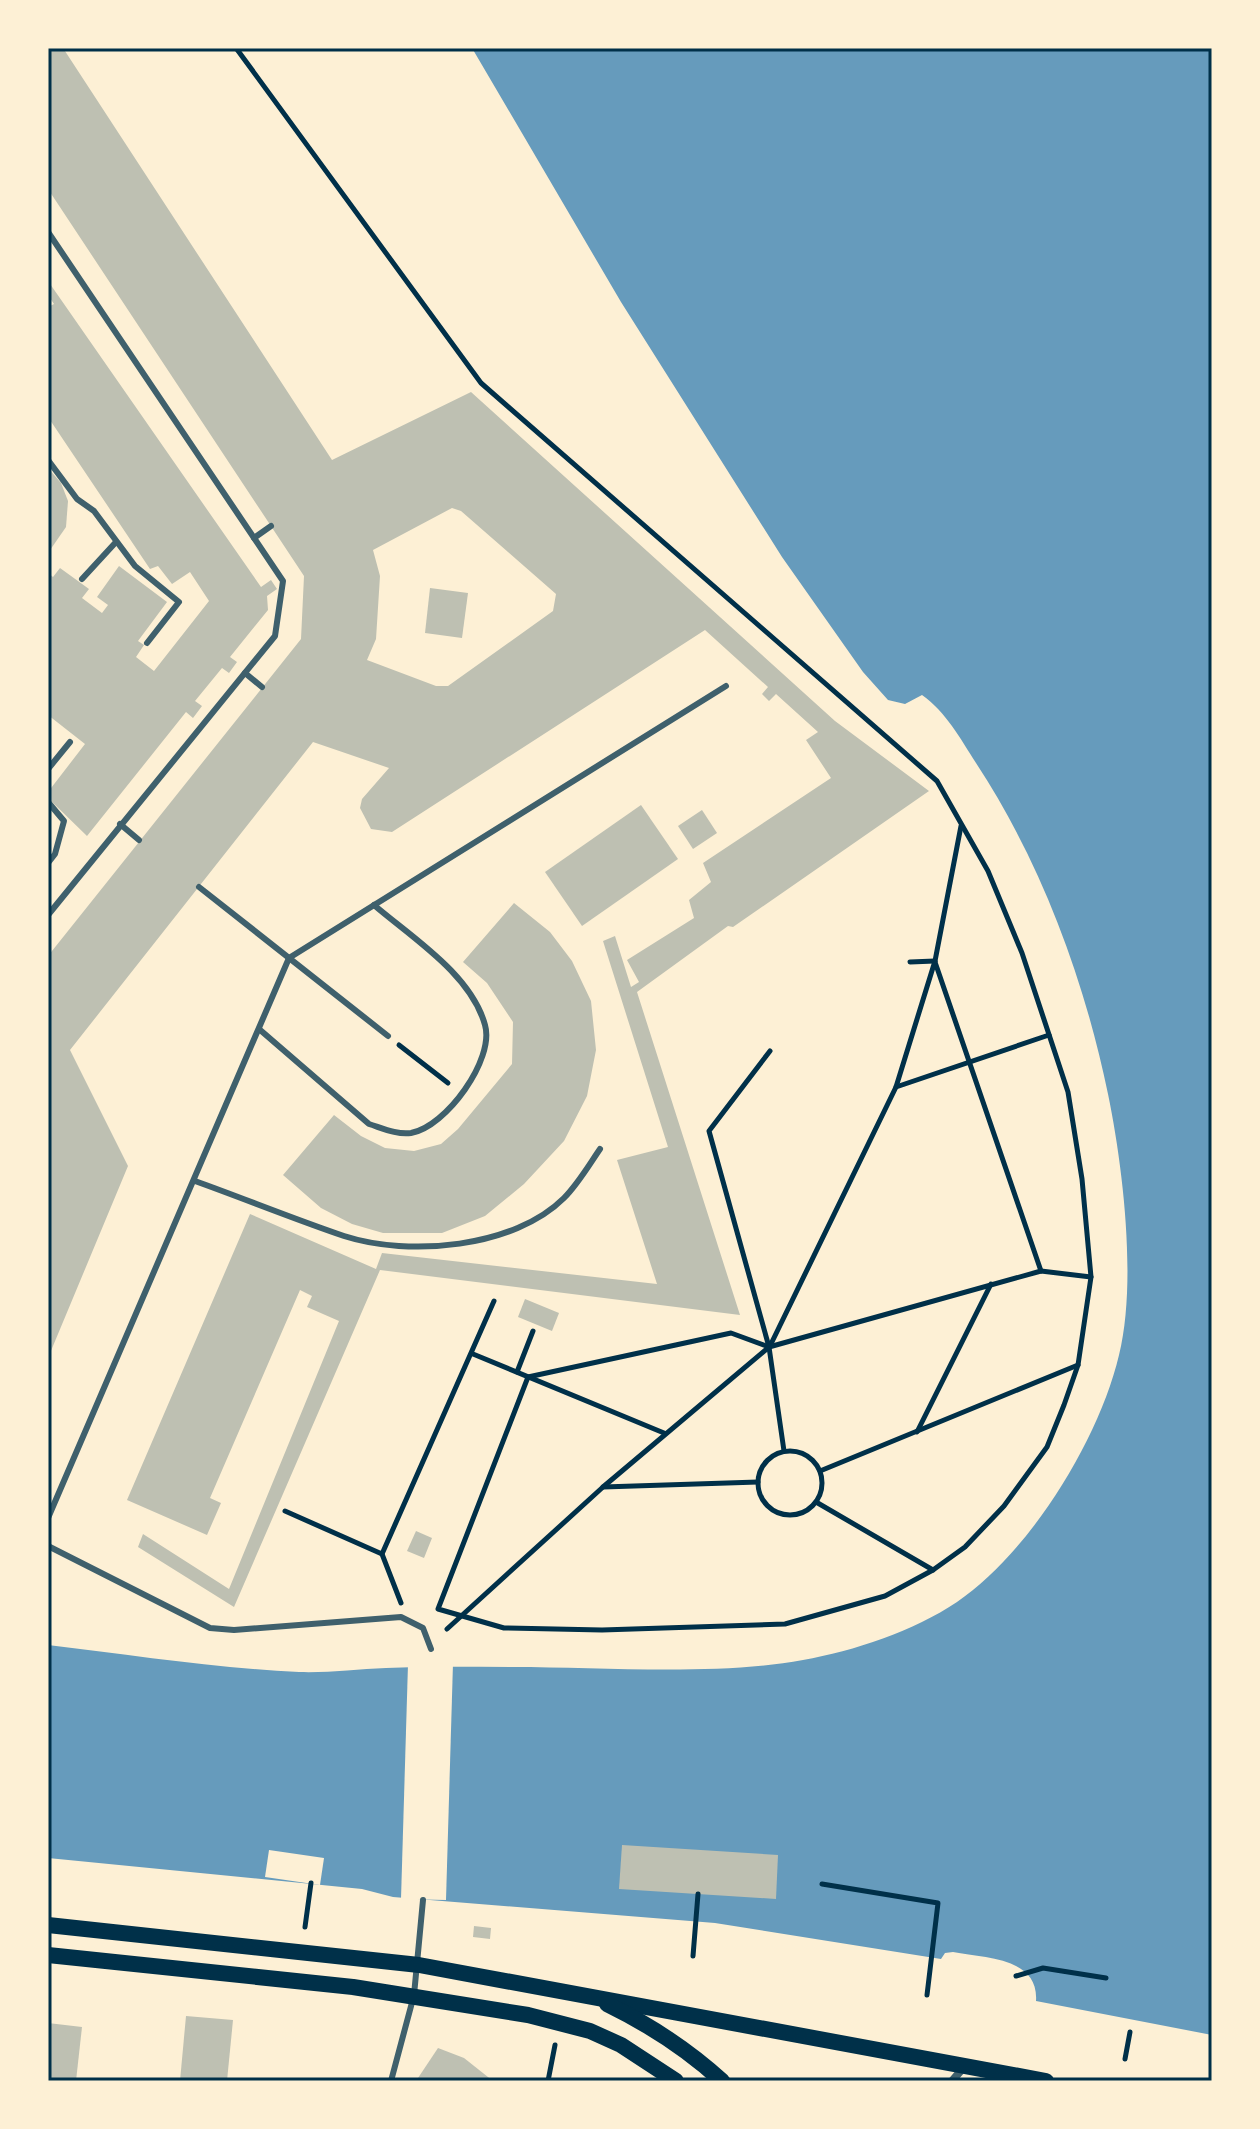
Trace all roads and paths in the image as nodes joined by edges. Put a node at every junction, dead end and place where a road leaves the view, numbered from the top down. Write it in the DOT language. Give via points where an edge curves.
graph roads {
  1 [pos="236,48"];
  2 [pos="48,232"];
  3 [pos="48,460"];
  4 [pos="271,526"];
  5 [pos="254,538"];
  6 [pos="116,542"];
  7 [pos="82,579"];
  8 [pos="147,643"];
  9 [pos="245,673"];
  10 [pos="726,686"];
  11 [pos="262,687"];
  12 [pos="70,742"];
  13 [pos="48,769"];
  14 [pos="48,802"];
  15 [pos="120,824"];
  16 [pos="962,824"];
  17 [pos="139,840"];
  18 [pos="48,863"];
  19 [pos="199,887"];
  20 [pos="374,905"];
  21 [pos="48,915"];
  22 [pos="289,958"];
  23 [pos="935,961"];
  24 [pos="910,962"];
  25 [pos="259,1029"];
  26 [pos="1049,1035"];
  27 [pos="388,1036"];
  28 [pos="770,1051"];
  29 [pos="970,1062"];
  30 [pos="896,1087"];
  31 [pos="460,1093"];
  32 [pos="600,1149"];
  33 [pos="195,1181"];
  34 [pos="1041,1271"];
  35 [pos="1091,1277"];
  36 [pos="991,1283"];
  37 [pos="494,1301"];
  38 [pos="533,1331"];
  39 [pos="769,1347"];
  40 [pos="473,1354"];
  41 [pos="1078,1365"];
  42 [pos="517,1372"];
  43 [pos="528,1377"];
  44 [pos="917,1432"];
  45 [pos="665,1434"];
  46 [pos="784,1451"];
  47 [pos="820,1471"];
  48 [pos="758,1482"];
  49 [pos="603,1487"];
  50 [pos="816,1502"];
  51 [pos="285,1511"];
  52 [pos="48,1518"];
  53 [pos="48,1546"];
  54 [pos="382,1554"];
  55 [pos="933,1570"];
  56 [pos="401,1596"];
  57 [pos="457,1616"];
  58 [pos="447,1629"];
  59 [pos="431,1649"];
  60 [pos="311,1883"];
  61 [pos="822,1884"];
  62 [pos="698,1894"];
  63 [pos="423,1900"];
  64 [pos="48,1925"];
  65 [pos="305,1927"];
  66 [pos="48,1955"];
  67 [pos="693,1956"];
  68 [pos="419,1965"];
  69 [pos="1016,1976"];
  70 [pos="1106,1978"];
  71 [pos="588,1994"];
  72 [pos="414,1995"];
  73 [pos="927,1995"];
  74 [pos="1130,2032"];
  75 [pos="555,2045"];
  76 [pos="1125,2059"];
  77 [pos="964,2067"];
  78 [pos="391,2081"];
  79 [pos="548,2081"];
  80 [pos="676,2081"];
  81 [pos="722,2081"];
  82 [pos="952,2081"];
  83 [pos="1046,2081"];
  1 -- 16 [label="path" via="481,383 937,781"];
  2 -- 5 [label="lane"];
  3 -- 6 [label="lane"];
  4 -- 5 [label="lane"];
  5 -- 9 [label="lane" via="283,581 275,636"];
  6 -- 7 [label="lane"];
  6 -- 8 [label="lane" via="135,566 179,602"];
  9 -- 11 [label="lane"];
  9 -- 15 [label="lane"];
  10 -- 20 [label="lane"];
  12 -- 13 [label="lane"];
  14 -- 18 [label="lane" via="64,821"];
  15 -- 17 [label="lane"];
  15 -- 21 [label="lane"];
  16 -- 23 [label="path"];
  16 -- 26 [label="path" via="1017,939"];
  19 -- 22 [label="lane"];
  20 -- 22 [label="lane"];
  20 -- 31 [label="lane" via="454,975 486,1026 486,1049 478,1071"];
  22 -- 25 [label="lane"];
  22 -- 27 [label="lane"];
  23 -- 24 [label="path"];
  23 -- 29 [label="path"];
  23 -- 30 [label="path"];
  25 -- 31 [label="lane" via="369,1124 391,1132 427,1127"];
  25 -- 33 [label="lane"];
  26 -- 29 [label="path"];
  26 -- 35 [label="path" via="1068,1092"];
  27 -- 31 [label="path"];
  28 -- 39 [label="path" via="709,1131"];
  29 -- 30 [label="path"];
  29 -- 34 [label="path"];
  30 -- 39 [label="path"];
  32 -- 33 [label="lane" via="564,1198 525,1227 482,1241 437,1245 346,1236"];
  33 -- 52 [label="lane"];
  34 -- 35 [label="path"];
  34 -- 36 [label="path"];
  35 -- 41 [label="path"];
  36 -- 39 [label="path"];
  36 -- 44 [label="path"];
  37 -- 40 [label="path"];
  38 -- 42 [label="path"];
  39 -- 43 [label="path" via="731,1333"];
  39 -- 45 [label="path"];
  39 -- 46 [label="path"];
  40 -- 42 [label="path"];
  40 -- 54 [label="path"];
  41 -- 44 [label="path"];
  41 -- 55 [label="path" via="1047,1447 1004,1506 965,1547"];
  42 -- 43 [label="path"];
  43 -- 45 [label="path"];
  43 -- 57 [label="path" via="438,1609"];
  44 -- 47 [label="path"];
  45 -- 49 [label="path"];
  46 -- 47 [label="path" via="806,1455"];
  46 -- 48 [label="path" via="766,1462"];
  47 -- 50 [label="path"];
  48 -- 49 [label="path"];
  48 -- 50 [label="path" via="764,1501 780,1513 800,1513"];
  49 -- 57 [label="path"];
  50 -- 55 [label="path"];
  51 -- 54 [label="path"];
  53 -- 59 [label="lane" via="210,1628 401,1617 423,1628"];
  54 -- 56 [label="path"];
  55 -- 57 [label="path" via="885,1596 785,1624 532,1629"];
  57 -- 58 [label="path"];
  60 -- 65 [label="path"];
  61 -- 73 [label="path" via="938,1903"];
  62 -- 67 [label="path"];
  63 -- 68 [label="lane"];
  64 -- 68 [label="main road"];
  66 -- 72 [label="main road"];
  68 -- 71 [label="main road"];
  68 -- 72 [label="lane"];
  69 -- 70 [label="path" via="1043,1968"];
  71 -- 77 [label="main road"];
  71 -- 81 [label="main road" via="636,2018"];
  72 -- 78 [label="lane"];
  72 -- 80 [label="main road" via="590,2031"];
  74 -- 76 [label="path"];
  75 -- 79 [label="path"];
  77 -- 82 [label="street"];
  77 -- 83 [label="main road"];
}
